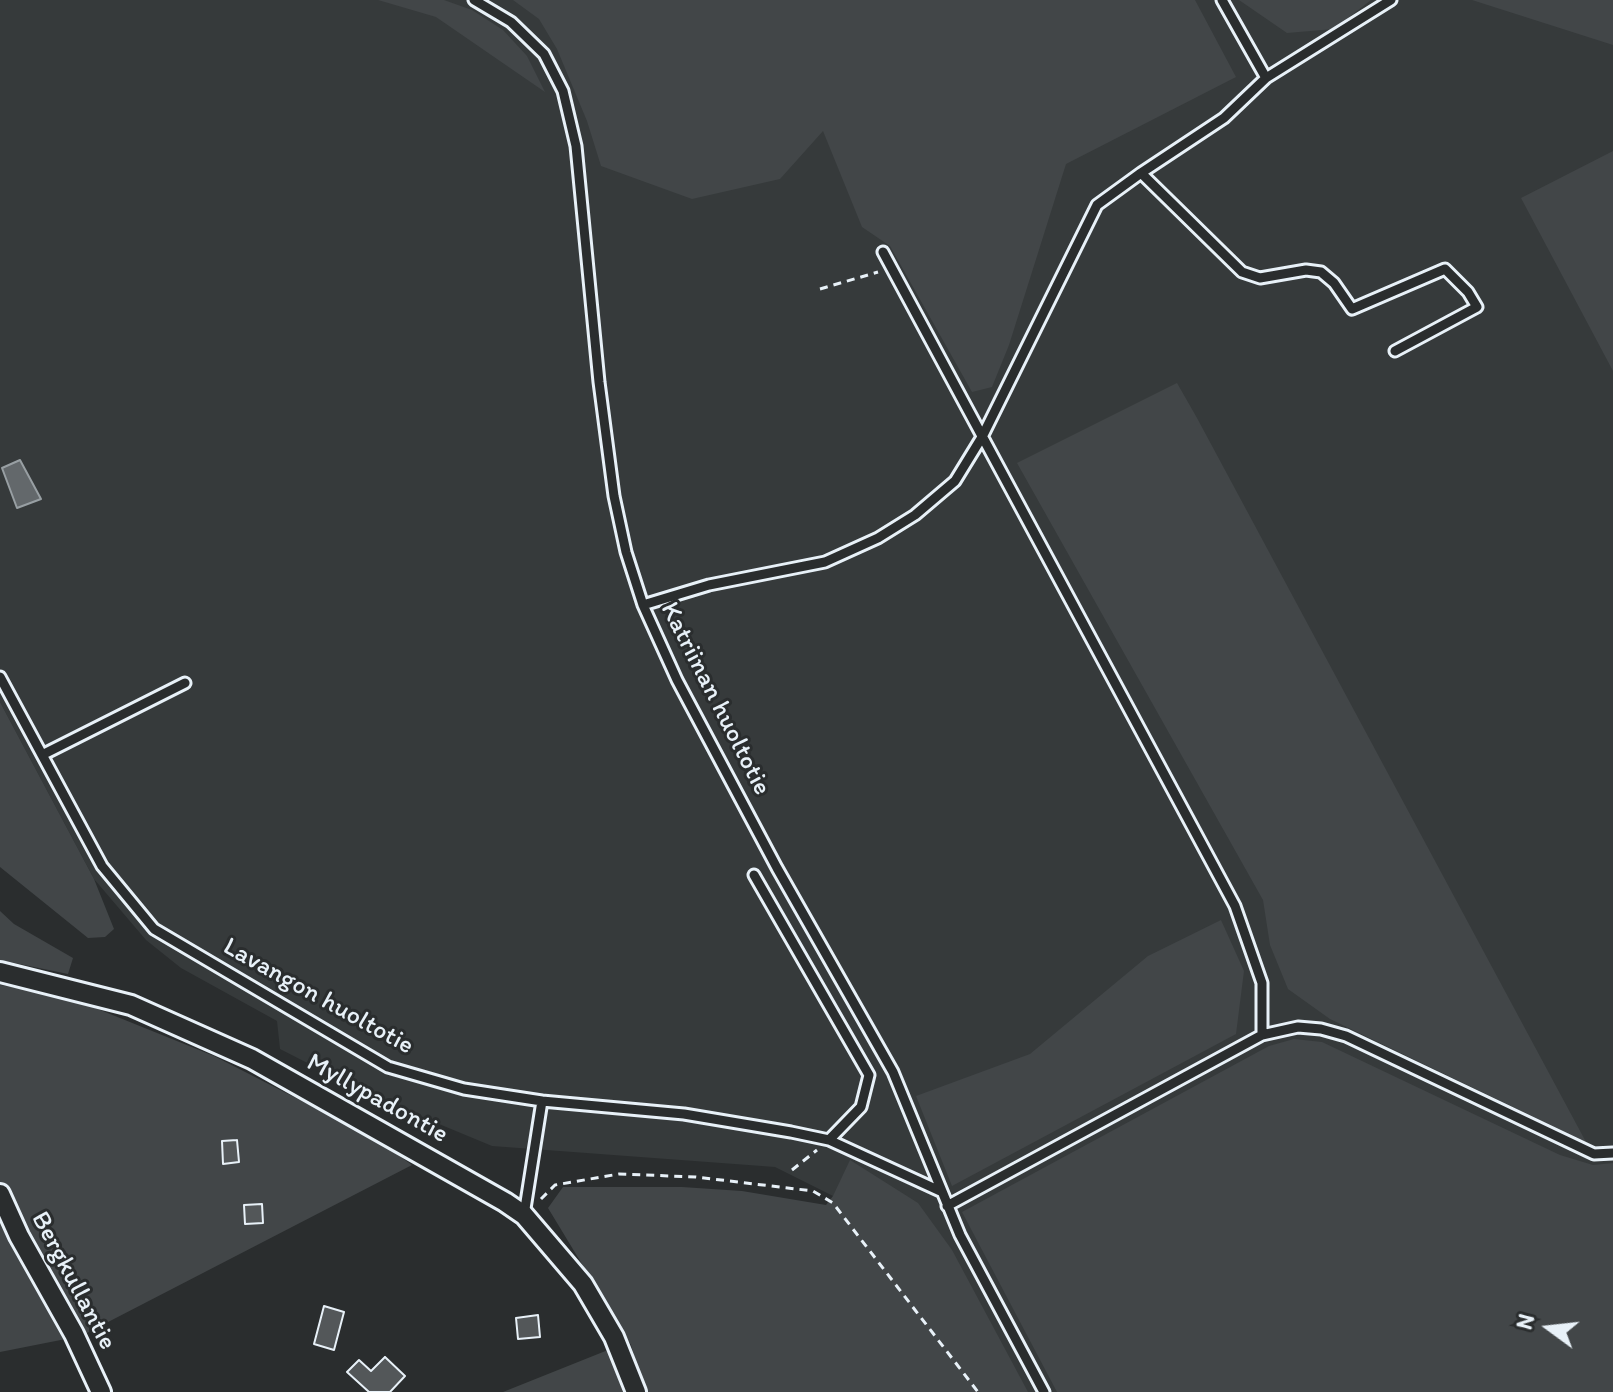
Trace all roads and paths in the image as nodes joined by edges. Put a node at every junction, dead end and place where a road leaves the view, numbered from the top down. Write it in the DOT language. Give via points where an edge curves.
graph roads {
  1 [pos="474,0"];
  2 [pos="1222,0"];
  3 [pos="1391,0"];
  4 [pos="1266,78"];
  5 [pos="1141,173"];
  6 [pos="883,252"];
  7 [pos="891,268"];
  8 [pos="820,289"];
  9 [pos="1395,351"];
  10 [pos="982,437"];
  11 [pos="643,605"];
  12 [pos="0,677"];
  13 [pos="185,683"];
  14 [pos="42,755"];
  15 [pos="754,875"];
  16 [pos="0,972"];
  17 [pos="1262,1035"];
  18 [pos="542,1101"];
  19 [pos="829,1140"];
  20 [pos="1613,1153"];
  21 [pos="792,1170"];
  22 [pos="555,1185"];
  23 [pos="940,1191"];
  24 [pos="0,1194"];
  25 [pos="947,1206"];
  26 [pos="524,1215"];
  27 [pos="101,1392"];
  28 [pos="636,1392"];
  29 [pos="978,1392"];
  30 [pos="1044,1392"];
  1 -- 11 [label="lane, Katriinan huoltotie" via="511,22 544,54 563,91 576,146 614,496"];
  2 -- 4 [label="lane"];
  3 -- 4 [label="lane"];
  4 -- 5 [label="lane" via="1224,118"];
  5 -- 9 [label="lane" via="1242,272 1260,278 1321,272 1352,309 1445,269 1477,307"];
  5 -- 10 [label="lane" via="1097,205"];
  6 -- 7 [label="lane"];
  7 -- 8 [label="path"];
  7 -- 10 [label="lane"];
  10 -- 11 [label="lane" via="955,481 878,538 825,562 709,585"];
  10 -- 17 [label="lane" via="1235,906 1262,983"];
  11 -- 23 [label="lane, Katriinan huoltotie" via="777,868 893,1072"];
  12 -- 14 [label="lane, Lavangon huoltotie"];
  13 -- 14 [label="lane"];
  14 -- 18 [label="lane, Lavangon huoltotie" via="102,866 154,929 388,1067 464,1089"];
  15 -- 19 [label="lane" via="869,1075 861,1107"];
  16 -- 26 [label="street, Myllypadontie" via="131,1005 252,1059"];
  17 -- 20 [label="lane" via="1298,1027 1346,1036 1594,1154"];
  17 -- 25 [label="lane"];
  18 -- 19 [label="lane, Lavangon huoltotie" via="684,1114"];
  18 -- 26 [label="lane"];
  19 -- 21 [label="path"];
  19 -- 23 [label="lane, Lavangon huoltotie"];
  22 -- 29 [label="path" via="619,1174 813,1191 833,1203"];
  23 -- 25 [label="lane, Katriinan huoltotie"];
  24 -- 27 [label="street, Bergkullantie"];
  25 -- 30 [label="lane, Katriinan huoltotie"];
  26 -- 28 [label="street, Myllypadontie" via="583,1284 614,1337"];
}
